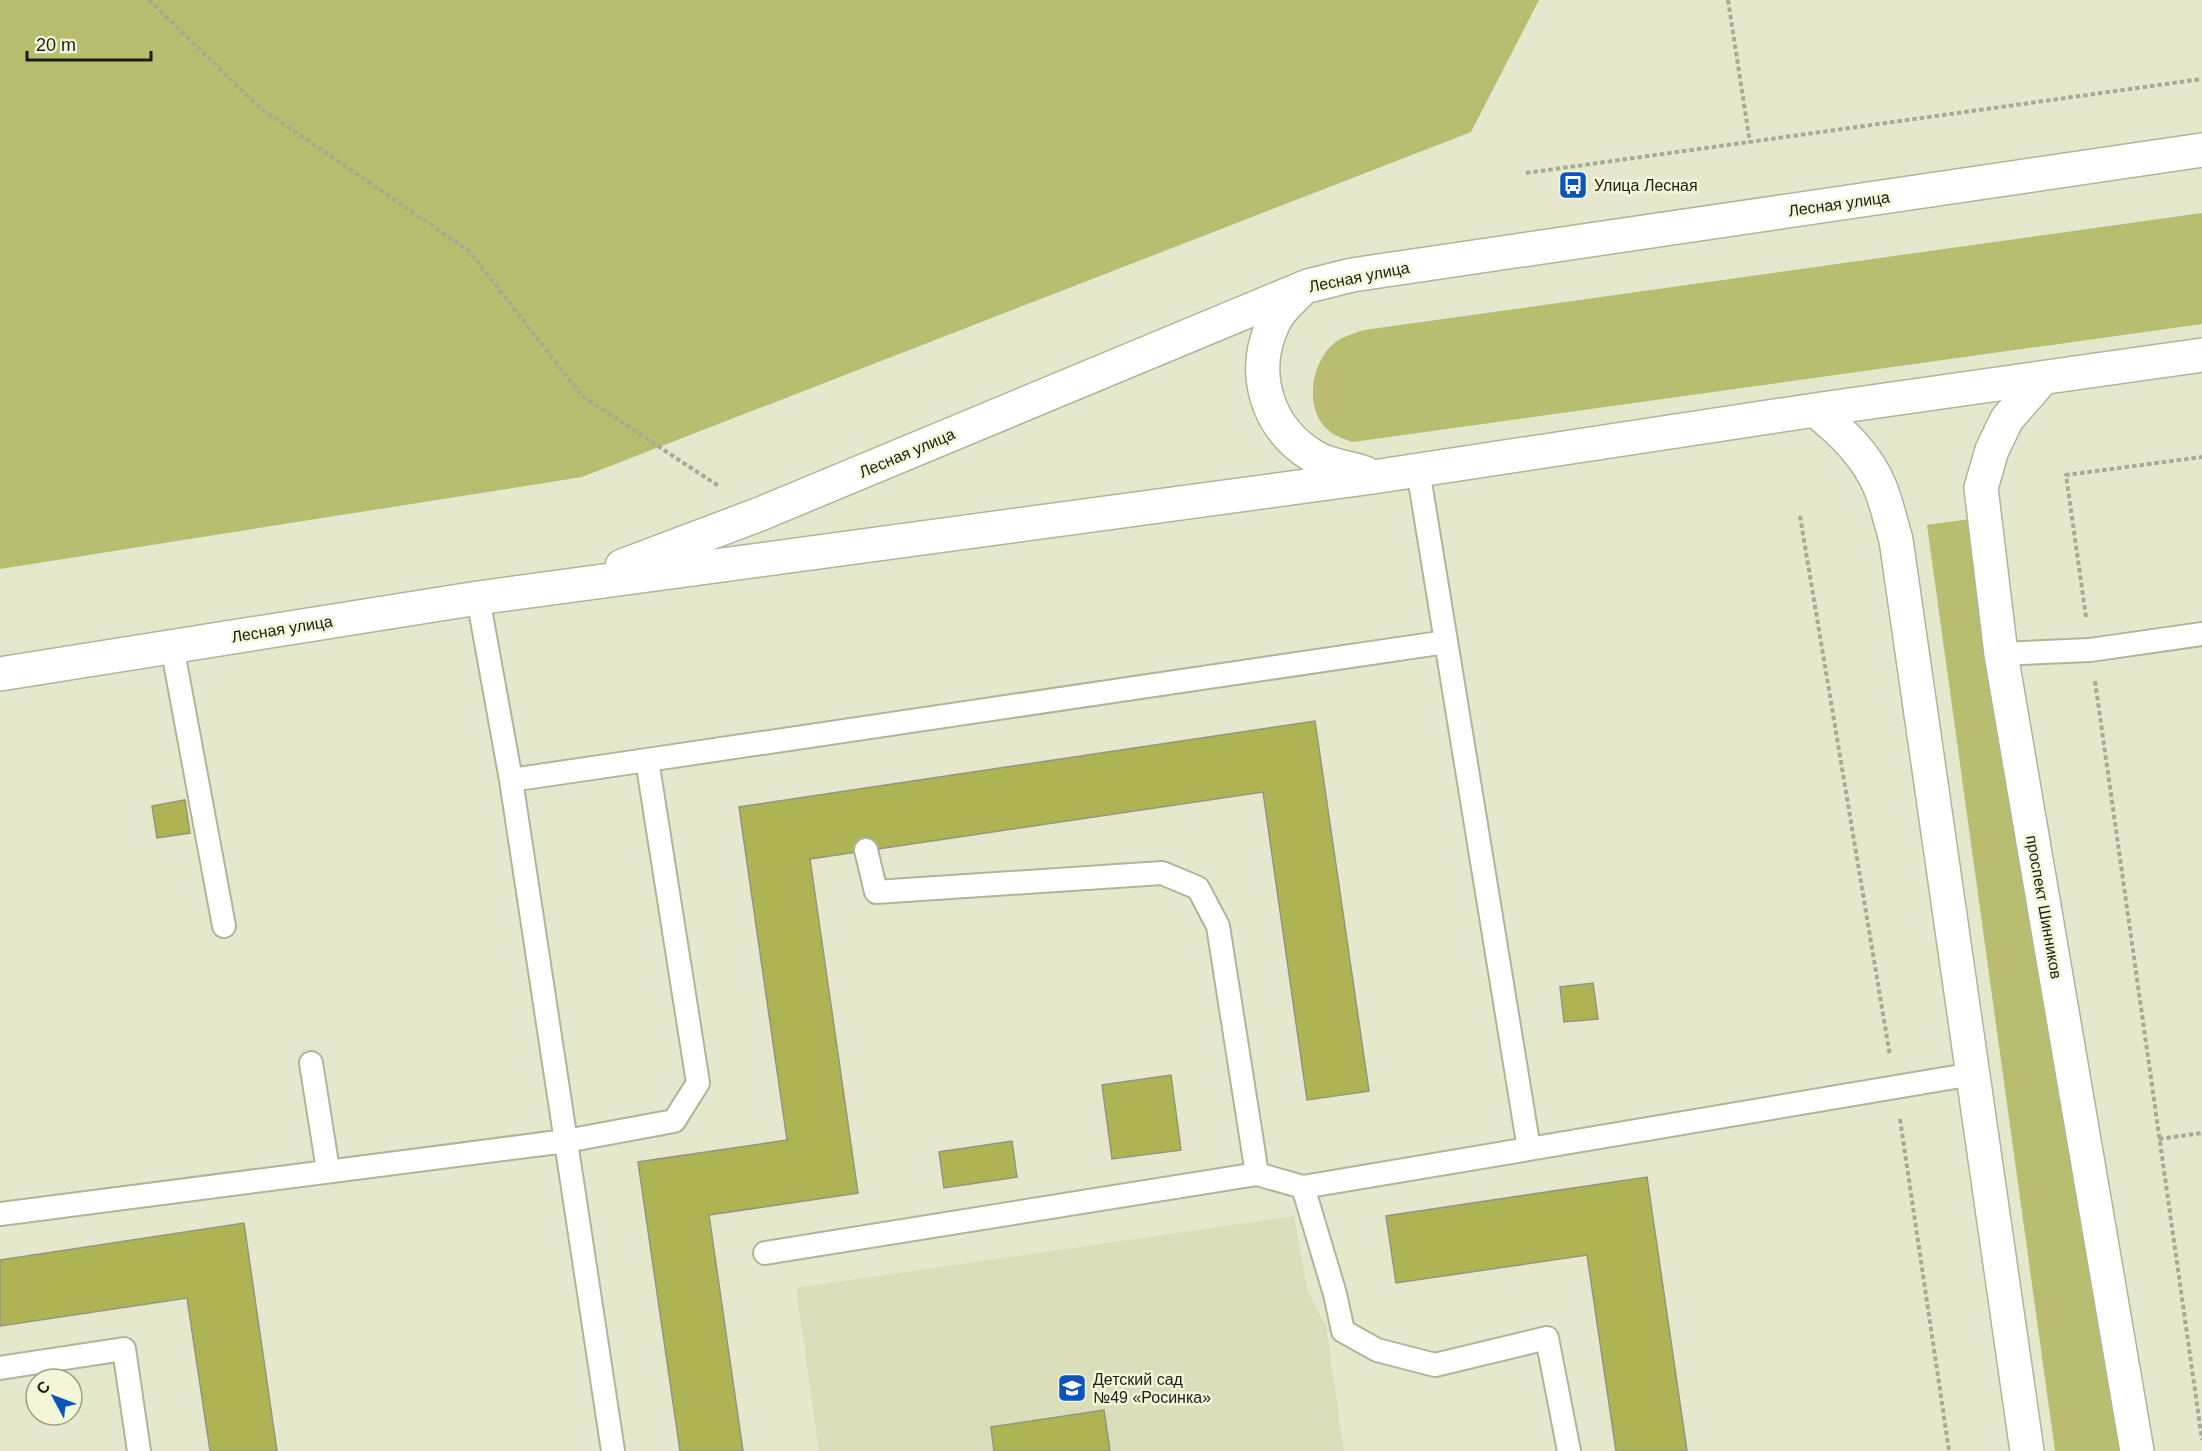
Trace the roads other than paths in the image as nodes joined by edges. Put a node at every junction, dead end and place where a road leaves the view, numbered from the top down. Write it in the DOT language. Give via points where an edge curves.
graph roads {
  1 [pos="2202,150"];
  2 [pos="1308,286"];
  3 [pos="2202,355"];
  4 [pos="2042,379"];
  5 [pos="1815,410"];
  6 [pos="1418,470"];
  7 [pos="1373,477"];
  8 [pos="565,587"];
  9 [pos="478,598"];
  10 [pos="2202,634"];
  11 [pos="1446,642"];
  12 [pos="172,646"];
  13 [pos="2001,654"];
  14 [pos="0,674"];
  15 [pos="647,760"];
  16 [pos="511,780"];
  17 [pos="866,850"];
  18 [pos="224,926"];
  19 [pos="311,1063"];
  20 [pos="1973,1074"];
  21 [pos="566,1141"];
  22 [pos="1529,1149"];
  23 [pos="328,1170"];
  24 [pos="1257,1174"];
  25 [pos="1303,1187"];
  26 [pos="0,1214"];
  27 [pos="765,1253"];
  28 [pos="0,1368"];
  29 [pos="139,1451"];
  30 [pos="613,1451"];
  31 [pos="1569,1451"];
  32 [pos="2027,1451"];
  33 [pos="2137,1451"];
  1 -- 2 [label="main road, Лесная улица" via="1364,274"];
  2 -- 7 [label="main road" via="1285,306 1266,341 1262,379 1267,398 1279,424 1299,447 1315,458"];
  2 -- 8 [label="main road, Лесная улица" via="760,514"];
  3 -- 4 [label="main road, Лесная улица"];
  4 -- 5 [label="main road, Лесная улица"];
  4 -- 13 [label="main road, проспект Шинников" via="2007,419 1992,450 1981,488"];
  5 -- 6 [label="main road, Лесная улица"];
  5 -- 20 [label="main road" via="1864,458 1880,487 1896,540"];
  6 -- 7 [label="main road, Лесная улица"];
  6 -- 11 [label="lane"];
  7 -- 8 [label="main road, Лесная улица"];
  8 -- 9 [label="main road, Лесная улица"];
  9 -- 12 [label="main road, Лесная улица"];
  9 -- 16 [label="lane"];
  10 -- 13 [label="lane" via="2090,650"];
  11 -- 15 [label="lane"];
  11 -- 22 [label="lane"];
  12 -- 14 [label="main road, Лесная улица"];
  12 -- 18 [label="lane"];
  13 -- 33 [label="main road, проспект Шинников"];
  15 -- 16 [label="lane"];
  15 -- 21 [label="lane" via="698,1083 674,1121"];
  16 -- 21 [label="lane"];
  17 -- 24 [label="lane" via="876,892 1161,873 1198,888 1218,926"];
  19 -- 23 [label="lane"];
  20 -- 22 [label="lane"];
  20 -- 32 [label="main road"];
  21 -- 23 [label="lane"];
  21 -- 30 [label="lane"];
  22 -- 25 [label="lane"];
  23 -- 26 [label="lane"];
  24 -- 25 [label="lane"];
  24 -- 27 [label="lane"];
  25 -- 31 [label="lane" via="1343,1331 1377,1350 1435,1365 1547,1338"];
  28 -- 29 [label="lane" via="124,1349"];
}
